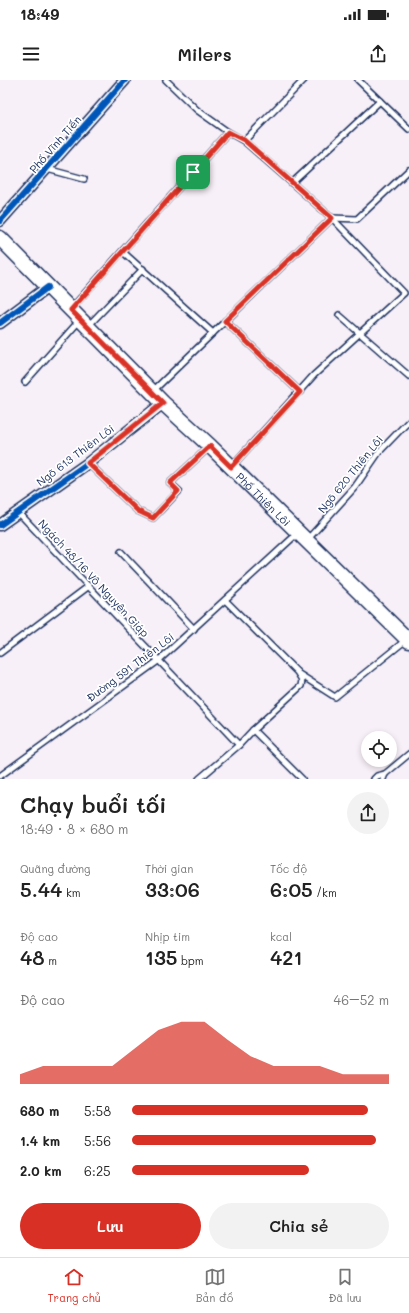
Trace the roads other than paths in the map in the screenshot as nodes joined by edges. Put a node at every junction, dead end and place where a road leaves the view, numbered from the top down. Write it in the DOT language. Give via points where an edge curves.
graph roads {
  1 [pos="125,80"];
  2 [pos="166,80"];
  3 [pos="304,80"];
  4 [pos="358,80"];
  5 [pos="380,101"];
  6 [pos="409,129"];
  7 [pos="228,132"];
  8 [pos="244,140"];
  9 [pos="47,169"];
  10 [pos="409,170"];
  11 [pos="84,180"];
  12 [pos="292,183"];
  13 [pos="332,218"];
  14 [pos="0,221"];
  15 [pos="0,238"];
  16 [pos="123,252"];
  17 [pos="143,269"];
  18 [pos="48,287"];
  19 [pos="339,314"];
  20 [pos="80,318"];
  21 [pos="225,321"];
  22 [pos="0,323"];
  23 [pos="213,333"];
  24 [pos="361,334"];
  25 [pos="409,376"];
  26 [pos="25,382"];
  27 [pos="152,392"];
  28 [pos="300,392"];
  29 [pos="163,403"];
  30 [pos="409,421"];
  31 [pos="210,446"];
  32 [pos="88,463"];
  33 [pos="231,467"];
  34 [pos="18,512"];
  35 [pos="0,526"];
  36 [pos="303,536"];
  37 [pos="121,552"];
  38 [pos="89,586"];
  39 [pos="225,600"];
  40 [pos="194,629"];
  41 [pos="408,640"];
  42 [pos="0,653"];
  43 [pos="158,661"];
  44 [pos="297,672"];
  45 [pos="253,730"];
  46 [pos="239,745"];
  47 [pos="409,754"];
  48 [pos="0,776"];
  49 [pos="384,776"];
  50 [pos="199,779"];
  51 [pos="302,779"];
  52 [pos="374,779"];
  1 -- 9 [label="street, Phố Vĩnh Tiến"];
  2 -- 7 [label="lane" via="197,110"];
  3 -- 8 [label="lane"];
  4 -- 5 [label="lane"];
  5 -- 6 [label="lane"];
  5 -- 12 [label="lane"];
  7 -- 8 [label="lane"];
  7 -- 16 [label="lane"];
  8 -- 12 [label="lane"];
  9 -- 11 [label="lane"];
  9 -- 14 [label="street, Phố Vĩnh Tiến"];
  10 -- 13 [label="lane" via="357,219"];
  12 -- 13 [label="lane"];
  13 -- 21 [label="lane"];
  13 -- 24 [label="lane" via="404,293"];
  15 -- 18 [label="main road, Phố Thiên Lôi"];
  16 -- 17 [label="lane"];
  16 -- 20 [label="lane"];
  17 -- 20 [label="lane"];
  17 -- 23 [label="lane"];
  18 -- 20 [label="main road, Phố Thiên Lôi"];
  18 -- 22 [label="street"];
  19 -- 24 [label="lane"];
  20 -- 26 [label="lane"];
  20 -- 27 [label="main road, Phố Thiên Lôi"];
  21 -- 23 [label="lane"];
  21 -- 28 [label="lane"];
  23 -- 27 [label="lane"];
  24 -- 25 [label="lane"];
  24 -- 28 [label="lane" via="314,375"];
  27 -- 29 [label="main road, Phố Thiên Lôi"];
  28 -- 33 [label="lane"];
  29 -- 31 [label="main road, Phố Thiên Lôi"];
  29 -- 32 [label="street, Ngõ 613 Thiên Lôi"];
  30 -- 36 [label="lane, Ngõ 620 Thiên Lôi" via="379,452 355,487"];
  31 -- 32 [label="lane" via="170,483 178,491 153,518 138,511"];
  31 -- 33 [label="main road, Phố Thiên Lôi"];
  32 -- 34 [label="street, Ngõ 613 Thiên Lôi"];
  33 -- 36 [label="main road, Phố Thiên Lôi"];
  34 -- 35 [label="street, Ngõ 613 Thiên Lôi"];
  34 -- 38 [label="lane, Ngách 48/16 Vô Nguyên Giáp"];
  36 -- 39 [label="lane, Đường 591 Thiên Lôi"];
  36 -- 41 [label="main road, Phố Thiên Lôi"];
  37 -- 40 [label="lane"];
  38 -- 42 [label="lane"];
  38 -- 43 [label="lane, Ngách 48/16 Vô Nguyên Giáp"];
  39 -- 40 [label="lane, Đường 591 Thiên Lôi"];
  39 -- 44 [label="lane"];
  40 -- 43 [label="lane, Đường 591 Thiên Lôi"];
  41 -- 44 [label="lane" via="335,697"];
  43 -- 46 [label="lane, Ngách 48/16 Vô Nguyên Giáp"];
  43 -- 48 [label="lane, Đường 591 Thiên Lôi"];
  44 -- 45 [label="lane" via="302,680 301,686"];
  45 -- 46 [label="lane"];
  45 -- 51 [label="lane"];
  46 -- 50 [label="lane"];
  47 -- 49 [label="lane"];
  49 -- 52 [label="lane" via="377,776"];
}
